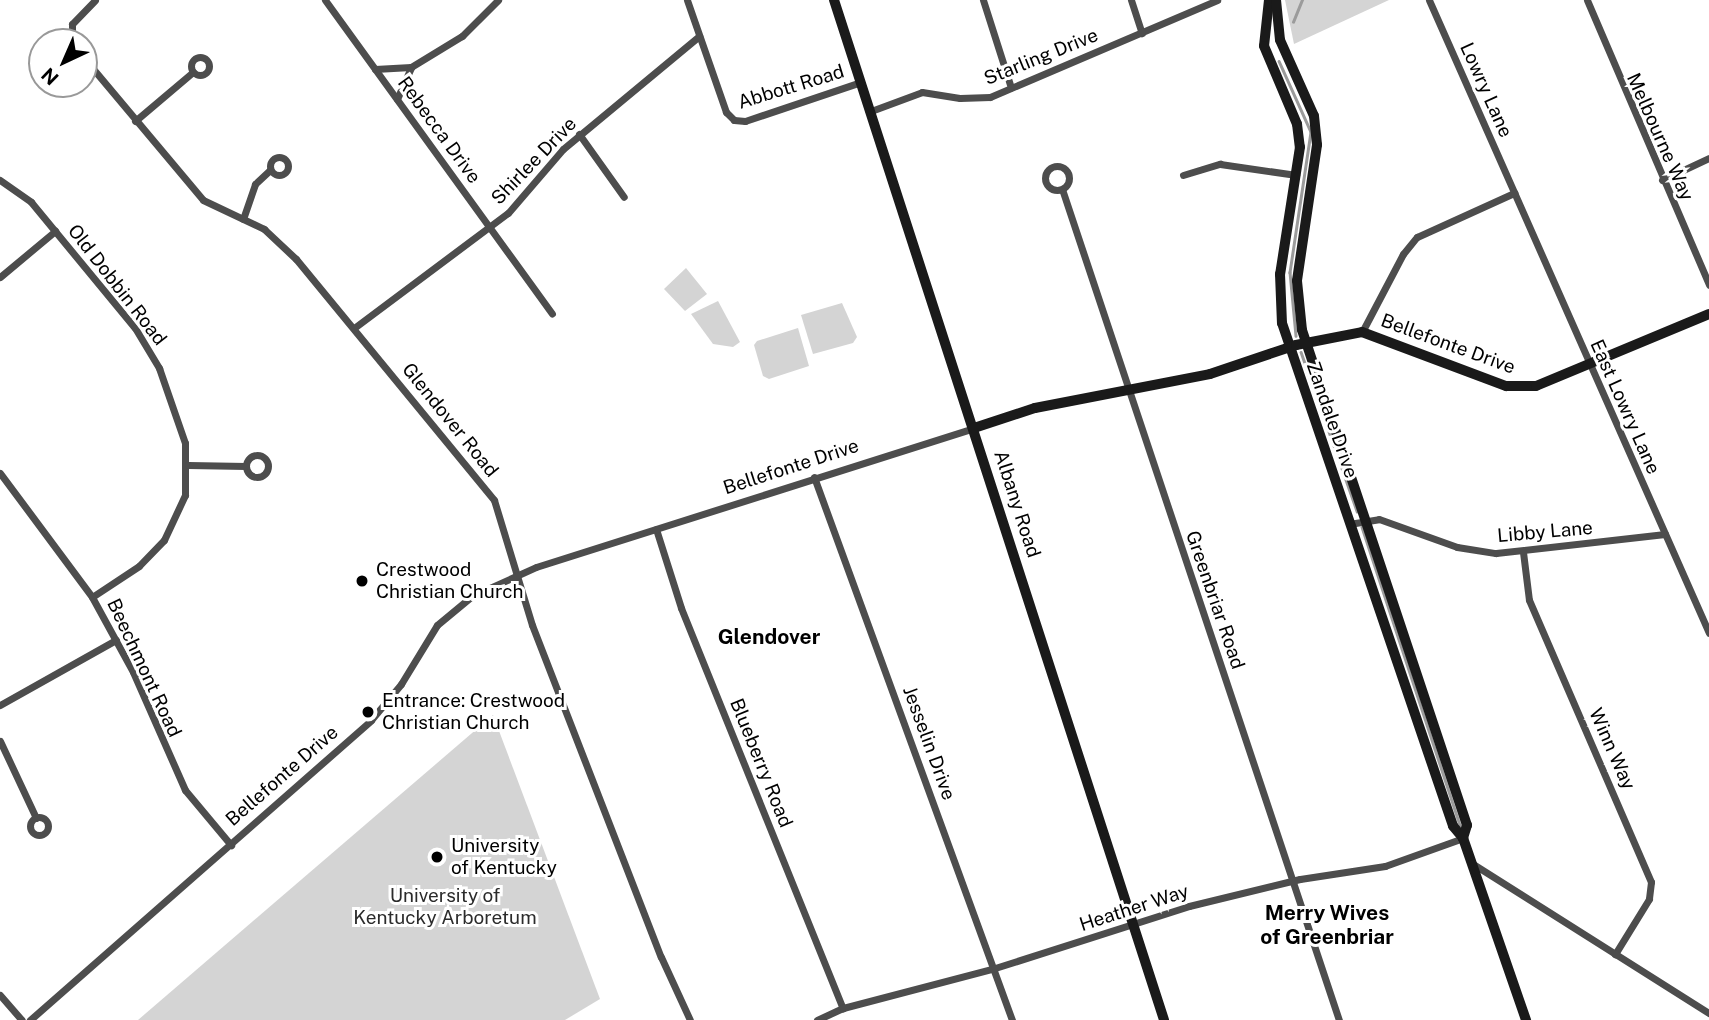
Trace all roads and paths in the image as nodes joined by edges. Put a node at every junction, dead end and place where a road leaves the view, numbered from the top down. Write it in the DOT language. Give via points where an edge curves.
graph roads {
  1 [pos="95,0"];
  2 [pos="325,0"];
  3 [pos="498,0"];
  4 [pos="687,0"];
  5 [pos="834,0"];
  6 [pos="983,0"];
  7 [pos="1131,0"];
  8 [pos="1217,0"];
  9 [pos="1269,0"];
  10 [pos="1276,0"];
  11 [pos="1429,0"];
  12 [pos="1587,0"];
  13 [pos="72,28"];
  14 [pos="1142,33"];
  15 [pos="699,36"];
  16 [pos="411,67"];
  17 [pos="375,69"];
  18 [pos="193,72"];
  19 [pos="98,75"];
  20 [pos="862,82"];
  21 [pos="1011,88"];
  22 [pos="397,100"];
  23 [pos="871,111"];
  24 [pos="135,121"];
  25 [pos="579,134"];
  26 [pos="1709,158"];
  27 [pos="270,170"];
  28 [pos="1183,175"];
  29 [pos="1296,175"];
  30 [pos="0,180"];
  31 [pos="1662,180"];
  32 [pos="1062,189"];
  33 [pos="1514,192"];
  34 [pos="624,197"];
  35 [pos="243,219"];
  36 [pos="490,227"];
  37 [pos="55,231"];
  38 [pos="0,277"];
  39 [pos="1709,285"];
  40 [pos="552,314"];
  41 [pos="1709,314"];
  42 [pos="354,328"];
  43 [pos="1362,332"];
  44 [pos="1307,344"];
  45 [pos="1289,347"];
  46 [pos="1590,365"];
  47 [pos="1128,389"];
  48 [pos="974,428"];
  49 [pos="188,465"];
  50 [pos="246,466"];
  51 [pos="0,473"];
  52 [pos="814,477"];
  53 [pos="1367,519"];
  54 [pos="1349,524"];
  55 [pos="656,528"];
  56 [pos="1665,534"];
  57 [pos="1523,552"];
  58 [pos="517,574"];
  59 [pos="92,597"];
  60 [pos="1709,633"];
  61 [pos="116,640"];
  62 [pos="0,705"];
  63 [pos="0,740"];
  64 [pos="36,818"];
  65 [pos="1464,838"];
  66 [pos="230,845"];
  67 [pos="1472,864"];
  68 [pos="1293,882"];
  69 [pos="1133,925"];
  70 [pos="1615,954"];
  71 [pos="995,968"];
  72 [pos="0,995"];
  73 [pos="843,1008"];
  74 [pos="1709,1013"];
  75 [pos="22,1020"];
  76 [pos="30,1020"];
  77 [pos="690,1020"];
  78 [pos="817,1020"];
  79 [pos="1012,1020"];
  80 [pos="1164,1020"];
  81 [pos="1339,1020"];
  82 [pos="1526,1020"];
  1 -- 13 [label="street"];
  2 -- 17 [label="street, Rebecca Drive"];
  3 -- 16 [label="street" via="464,35"];
  4 -- 15 [label="street, Abbott Road"];
  5 -- 20 [label="street, Albany Road"];
  6 -- 21 [label="street"];
  7 -- 14 [label="street"];
  8 -- 14 [label="street, Starling Drive"];
  9 -- 29 [label="street, Zandale Drive" via="1264,46 1299,132"];
  10 -- 44 [label="street, Zandale Drive" via="1280,40 1314,116 1317,145 1297,281"];
  11 -- 33 [label="street, Lowry Lane"];
  12 -- 31 [label="street, Melbourne Way"];
  14 -- 21 [label="street, Starling Drive"];
  15 -- 20 [label="street, Abbott Road" via="726,112 737,121"];
  15 -- 25 [label="street, Shirlee Drive"];
  16 -- 17 [label="street"];
  16 -- 22 [label="street"];
  17 -- 22 [label="street, Rebecca Drive"];
  18 -- 24 [label="street"];
  19 -- 24 [label="street, Glendover Road"];
  20 -- 23 [label="street, Albany Road"];
  21 -- 23 [label="street, Starling Drive" via="979,99 922,92"];
  22 -- 36 [label="street, Rebecca Drive"];
  23 -- 48 [label="street, Albany Road"];
  24 -- 35 [label="street, Glendover Road" via="203,200"];
  25 -- 34 [label="street"];
  25 -- 36 [label="street, Shirlee Drive" via="524,198"];
  26 -- 31 [label="street"];
  27 -- 35 [label="street" via="255,184"];
  28 -- 29 [label="street" via="1220,164"];
  29 -- 45 [label="street, Zandale Drive" via="1279,285"];
  30 -- 37 [label="street, Old Dobbin Road" via="31,202"];
  31 -- 39 [label="street, Melbourne Way"];
  32 -- 47 [label="street, Greenbriar Road"];
  33 -- 43 [label="street" via="1417,237 1403,254"];
  33 -- 46 [label="street, East Lowry Lane"];
  35 -- 42 [label="street, Glendover Road" via="274,236"];
  36 -- 40 [label="street, Rebecca Drive"];
  36 -- 42 [label="street, Shirlee Drive"];
  37 -- 38 [label="street"];
  37 -- 49 [label="street, Old Dobbin Road" via="152,354 169,391"];
  41 -- 46 [label="street, Bellefonte Drive"];
  42 -- 58 [label="street, Glendover Road" via="494,500"];
  43 -- 44 [label="street, Bellefonte Drive"];
  43 -- 46 [label="street, Bellefonte Drive" via="1516,388 1548,384"];
  44 -- 45 [label="street, Bellefonte Drive"];
  44 -- 53 [label="street, Zandale Drive"];
  45 -- 47 [label="street, Bellefonte Drive" via="1226,370"];
  45 -- 54 [label="street, Zandale Drive"];
  46 -- 56 [label="street, East Lowry Lane"];
  47 -- 48 [label="street, Bellefonte Drive" via="1035,408"];
  47 -- 68 [label="street, Greenbriar Road"];
  48 -- 52 [label="street, Bellefonte Drive"];
  48 -- 69 [label="street, Albany Road"];
  49 -- 50 [label="street"];
  49 -- 59 [label="street, Old Dobbin Road" via="185,495 164,540 139,566"];
  51 -- 59 [label="street, Beechmont Road"];
  52 -- 55 [label="street, Bellefonte Drive"];
  52 -- 71 [label="street, Jesselin Drive"];
  53 -- 54 [label="street"];
  53 -- 57 [label="street, Libby Lane" via="1471,551"];
  53 -- 65 [label="street, Zandale Drive" via="1393,610 1467,825"];
  54 -- 65 [label="street, Zandale Drive" via="1453,826"];
  55 -- 58 [label="street, Bellefonte Drive"];
  55 -- 73 [label="street, Blueberry Road" via="681,608"];
  56 -- 57 [label="street, Libby Lane"];
  56 -- 60 [label="street, East Lowry Lane"];
  57 -- 70 [label="street, Winn Way" via="1530,600 1651,882 1649,899"];
  58 -- 66 [label="street, Bellefonte Drive" via="450,612 371,720"];
  58 -- 77 [label="street, Glendover Road" via="615,843"];
  59 -- 61 [label="street, Beechmont Road"];
  61 -- 62 [label="street"];
  61 -- 66 [label="street, Beechmont Road" via="185,790"];
  63 -- 64 [label="street"];
  65 -- 67 [label="street, Zandale Drive"];
  65 -- 68 [label="street, Heather Way" via="1385,866"];
  66 -- 76 [label="street, Bellefonte Drive"];
  67 -- 70 [label="street"];
  67 -- 82 [label="street, Zandale Drive"];
  68 -- 69 [label="street, Heather Way"];
  68 -- 81 [label="street, Greenbriar Road"];
  69 -- 71 [label="street, Heather Way"];
  69 -- 80 [label="street, Albany Road"];
  70 -- 74 [label="street"];
  71 -- 73 [label="street, Heather Way"];
  71 -- 79 [label="street, Jesselin Drive"];
  72 -- 75 [label="street"];
  73 -- 78 [label="street, Heather Way"];
}
